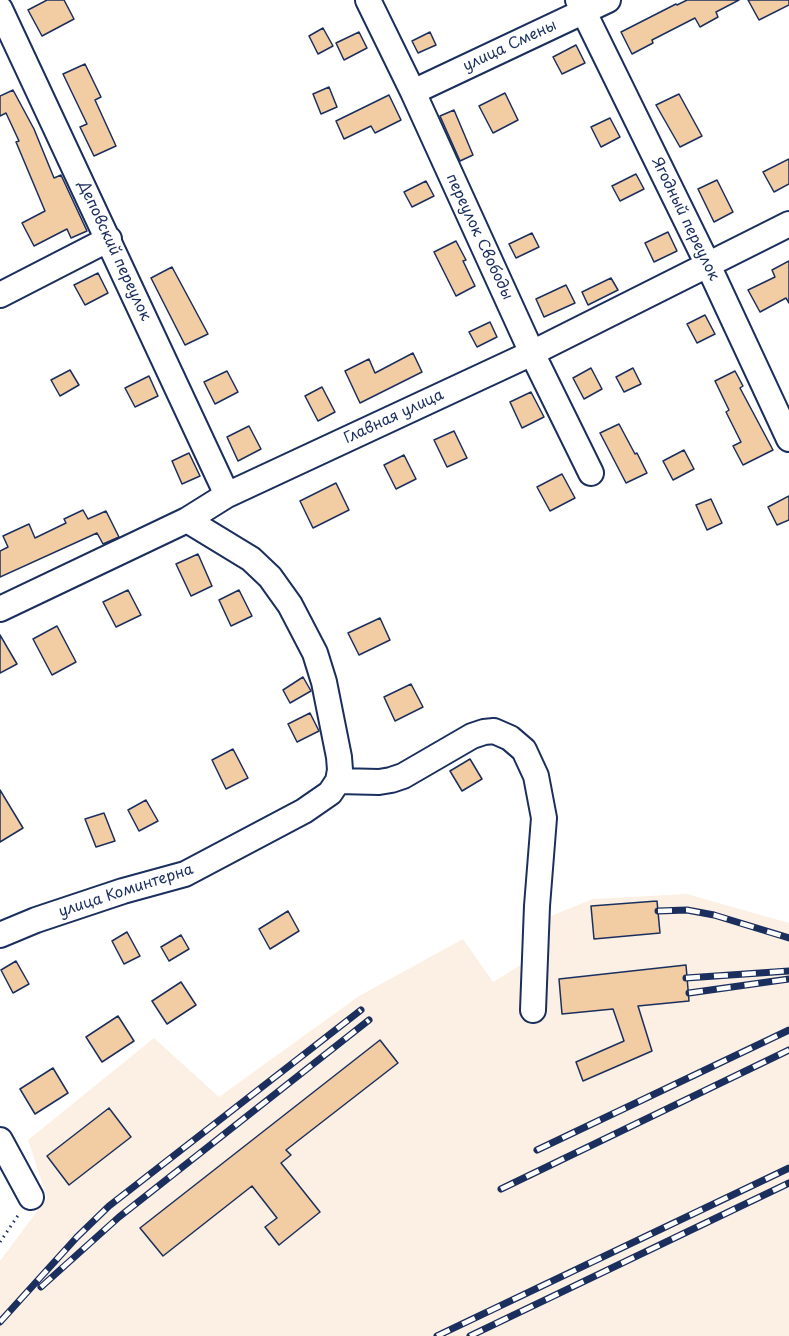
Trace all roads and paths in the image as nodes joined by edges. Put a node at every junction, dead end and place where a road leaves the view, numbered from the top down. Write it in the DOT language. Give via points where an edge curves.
graph roads {
  1 [pos="368,0"];
  2 [pos="608,0"];
  3 [pos="581,6"];
  4 [pos="0,9"];
  5 [pos="413,92"];
  6 [pos="789,224"];
  7 [pos="109,239"];
  8 [pos="708,265"];
  9 [pos="0,295"];
  10 [pos="532,353"];
  11 [pos="789,439"];
  12 [pos="591,473"];
  13 [pos="227,495"];
  14 [pos="187,520"];
  15 [pos="0,609"];
  16 [pos="338,782"];
  17 [pos="0,935"];
  18 [pos="533,1010"];
  19 [pos="0,1140"];
  20 [pos="31,1197"];
  21 [pos="0,1242"];
  1 -- 5 [label="street, переулок Свободы"];
  2 -- 3 [label="street, улица Смены"];
  3 -- 5 [label="street, улица Смены"];
  3 -- 8 [label="street, Ягодный переулок"];
  4 -- 7 [label="street, Деповский переулок"];
  5 -- 10 [label="street, переулок Свободы"];
  6 -- 8 [label="street, Главная улица"];
  7 -- 9 [label="street"];
  7 -- 13 [label="street, Деповский переулок"];
  8 -- 10 [label="street, Главная улица"];
  8 -- 11 [label="street, Ягодный переулок"];
  10 -- 12 [label="street, переулок Свободы"];
  10 -- 13 [label="street, Главная улица"];
  13 -- 14 [label="street, Главная улица"];
  14 -- 15 [label="street, Главная улица"];
  14 -- 16 [label="street" via="251,559 290,605 315,653 324,682 339,757"];
  16 -- 17 [label="street, улица Коминтерна" via="330,793 304,811 185,874 123,891"];
  16 -- 18 [label="street" via="403,776 484,732 494,731 510,738 524,750 536,776 544,818"];
  19 -- 20 [label="street"];
  20 -- 21 [label="path"];
}
